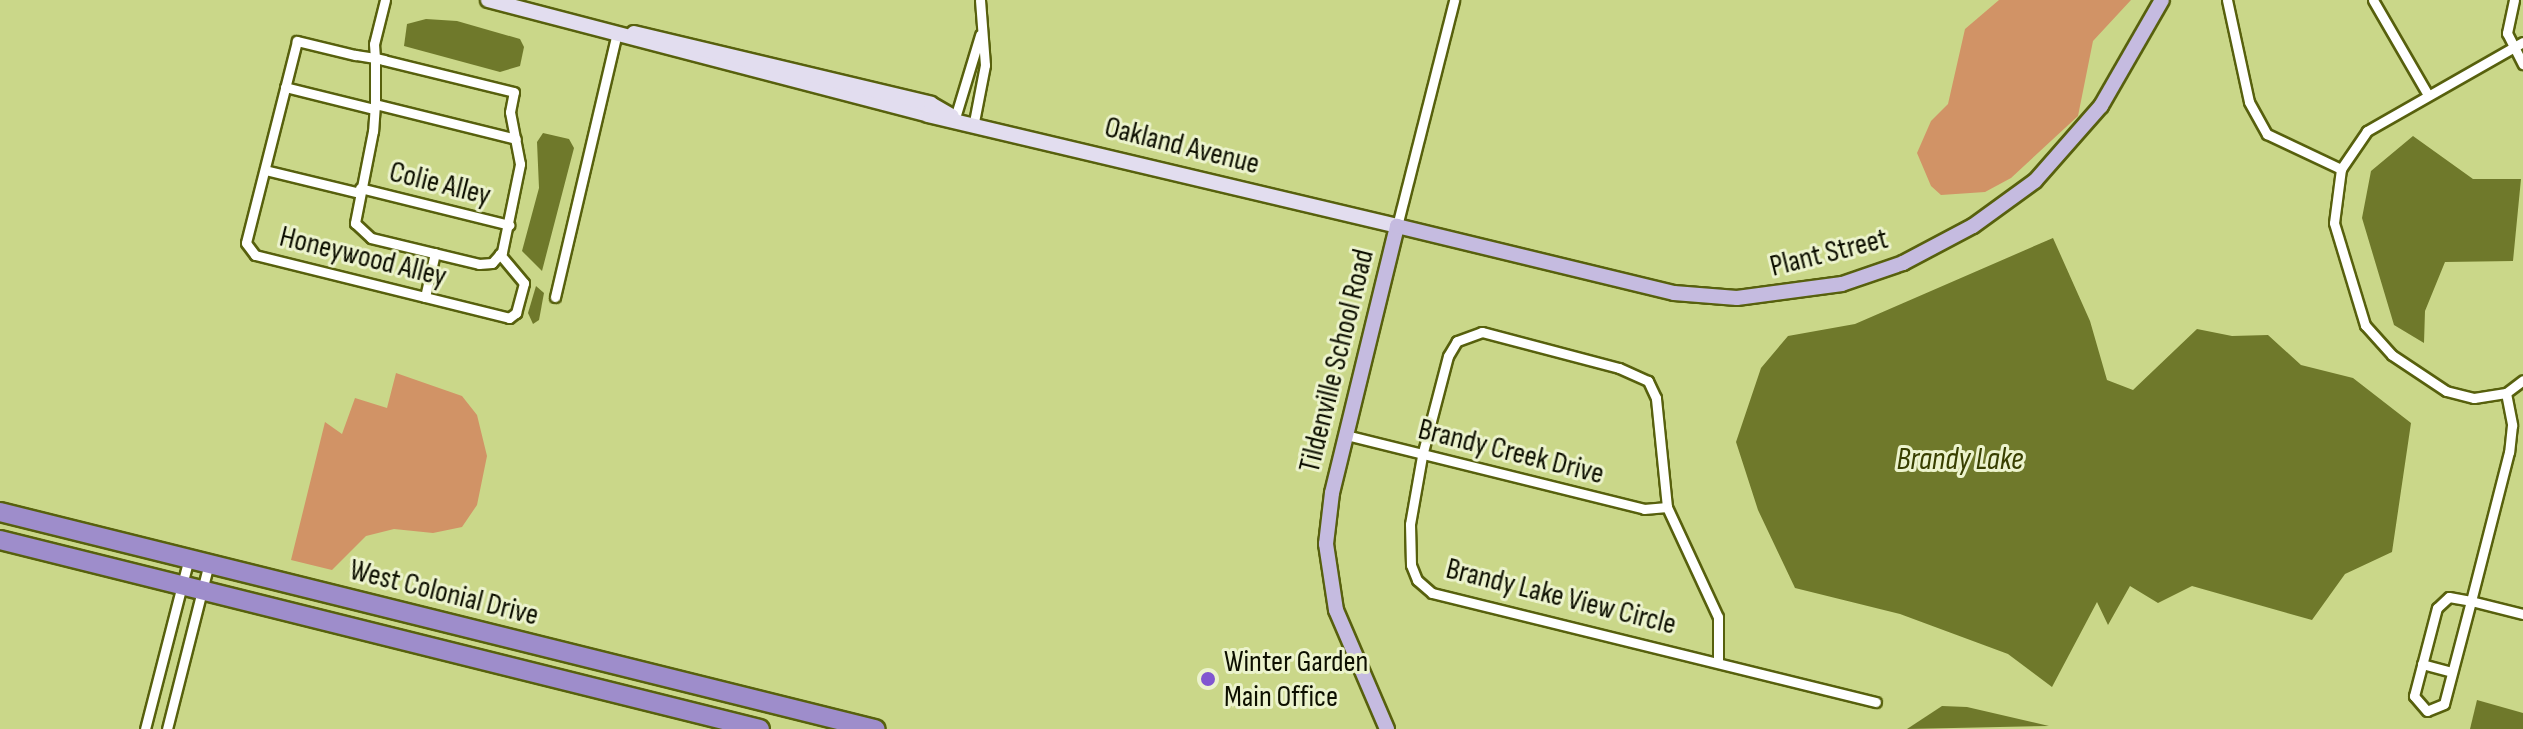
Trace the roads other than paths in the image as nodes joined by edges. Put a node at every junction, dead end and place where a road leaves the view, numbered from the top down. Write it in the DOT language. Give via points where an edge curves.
graph roads {
  1 [pos="385,0"];
  2 [pos="488,0"];
  3 [pos="980,0"];
  4 [pos="1454,0"];
  5 [pos="2162,0"];
  6 [pos="2227,0"];
  7 [pos="2373,0"];
  8 [pos="2514,0"];
  9 [pos="617,32"];
  10 [pos="980,35"];
  11 [pos="2523,42"];
  12 [pos="2513,49"];
  13 [pos="375,58"];
  14 [pos="2523,64"];
  15 [pos="285,87"];
  16 [pos="2428,95"];
  17 [pos="374,107"];
  18 [pos="955,118"];
  19 [pos="974,122"];
  20 [pos="516,139"];
  21 [pos="2341,169"];
  22 [pos="265,170"];
  23 [pos="360,191"];
  24 [pos="509,225"];
  25 [pos="1397,226"];
  26 [pos="435,253"];
  27 [pos="500,254"];
  28 [pos="425,297"];
  29 [pos="555,297"];
  30 [pos="2523,380"];
  31 [pos="2506,393"];
  32 [pos="1346,435"];
  33 [pos="1422,456"];
  34 [pos="1667,507"];
  35 [pos="0,512"];
  36 [pos="0,540"];
  37 [pos="189,558"];
  38 [pos="209,563"];
  39 [pos="182,585"];
  40 [pos="202,590"];
  41 [pos="2471,601"];
  42 [pos="2523,614"];
  43 [pos="1718,662"];
  44 [pos="2422,664"];
  45 [pos="2452,672"];
  46 [pos="707,687"];
  47 [pos="154,698"];
  48 [pos="1876,702"];
  49 [pos="174,703"];
  50 [pos="700,714"];
  51 [pos="145,729"];
  52 [pos="167,729"];
  53 [pos="760,729"];
  54 [pos="875,729"];
  55 [pos="1387,729"];
  1 -- 13 [label="street"];
  2 -- 9 [label="street, Oakland Avenue"];
  3 -- 10 [label="street"];
  4 -- 25 [label="street, Tildenville School Road"];
  5 -- 25 [label="main road, Plant Street" via="2101,106 2035,181 1973,226 1903,263 1842,284 1737,298 1674,293"];
  6 -- 21 [label="street" via="2249,102 2267,134"];
  7 -- 16 [label="street"];
  8 -- 12 [label="street" via="2507,33"];
  9 -- 18 [label="street, Oakland Avenue"];
  9 -- 29 [label="street"];
  10 -- 18 [label="street"];
  10 -- 19 [label="street" via="985,65"];
  11 -- 12 [label="street"];
  12 -- 14 [label="street"];
  12 -- 16 [label="street"];
  13 -- 15 [label="street, Honeywood Alley" via="297,41"];
  13 -- 17 [label="street"];
  13 -- 20 [label="street" via="514,92 510,112"];
  15 -- 17 [label="street"];
  15 -- 22 [label="street, Honeywood Alley"];
  16 -- 21 [label="street" via="2367,131"];
  17 -- 20 [label="street"];
  17 -- 23 [label="street"];
  18 -- 19 [label="street, Oakland Avenue"];
  19 -- 25 [label="street, Oakland Avenue"];
  20 -- 24 [label="street" via="520,164"];
  21 -- 31 [label="street" via="2334,223 2365,325 2376,340 2446,391 2474,398"];
  22 -- 23 [label="street, Colie Alley"];
  22 -- 28 [label="street, Honeywood Alley" via="246,243 255,255"];
  23 -- 24 [label="street, Colie Alley"];
  23 -- 26 [label="street" via="355,223 362,232"];
  24 -- 27 [label="street"];
  25 -- 32 [label="main road, Tildenville School Road"];
  26 -- 27 [label="street" via="479,264 492,263"];
  26 -- 28 [label="street"];
  27 -- 28 [label="street, Honeywood Alley" via="524,283 516,313 509,318"];
  30 -- 31 [label="street"];
  31 -- 41 [label="street" via="2512,425 2509,452"];
  32 -- 33 [label="street, Brandy Creek Drive"];
  32 -- 55 [label="main road, Tildenville School Road" via="1327,520 1330,585 1345,634"];
  33 -- 34 [label="street, Brandy Creek Drive" via="1644,509"];
  33 -- 34 [label="street, Brandy Lake View Circle" via="1448,356 1467,334 1482,332 1619,368 1648,381 1656,398"];
  33 -- 43 [label="street, Brandy Lake View Circle" via="1410,524 1411,565 1417,580 1432,593"];
  34 -- 43 [label="street, Brandy Lake View Circle" via="1718,617"];
  35 -- 37 [label="highway, West Colonial Drive"];
  36 -- 39 [label="highway, West Colonial Drive"];
  37 -- 38 [label="highway, West Colonial Drive"];
  37 -- 39 [label="street"];
  38 -- 40 [label="street"];
  38 -- 46 [label="highway, West Colonial Drive"];
  39 -- 40 [label="highway, West Colonial Drive"];
  39 -- 47 [label="street"];
  40 -- 49 [label="street"];
  40 -- 50 [label="highway, West Colonial Drive"];
  41 -- 42 [label="street"];
  41 -- 44 [label="street" via="2442,600"];
  41 -- 45 [label="street"];
  43 -- 48 [label="street"];
  44 -- 45 [label="street"];
  44 -- 45 [label="street" via="2414,696 2427,711 2444,704"];
  46 -- 50 [label="street"];
  46 -- 54 [label="highway, West Colonial Drive"];
  47 -- 49 [label="street"];
  47 -- 51 [label="street"];
  49 -- 52 [label="street"];
  50 -- 53 [label="highway, West Colonial Drive"];
}
